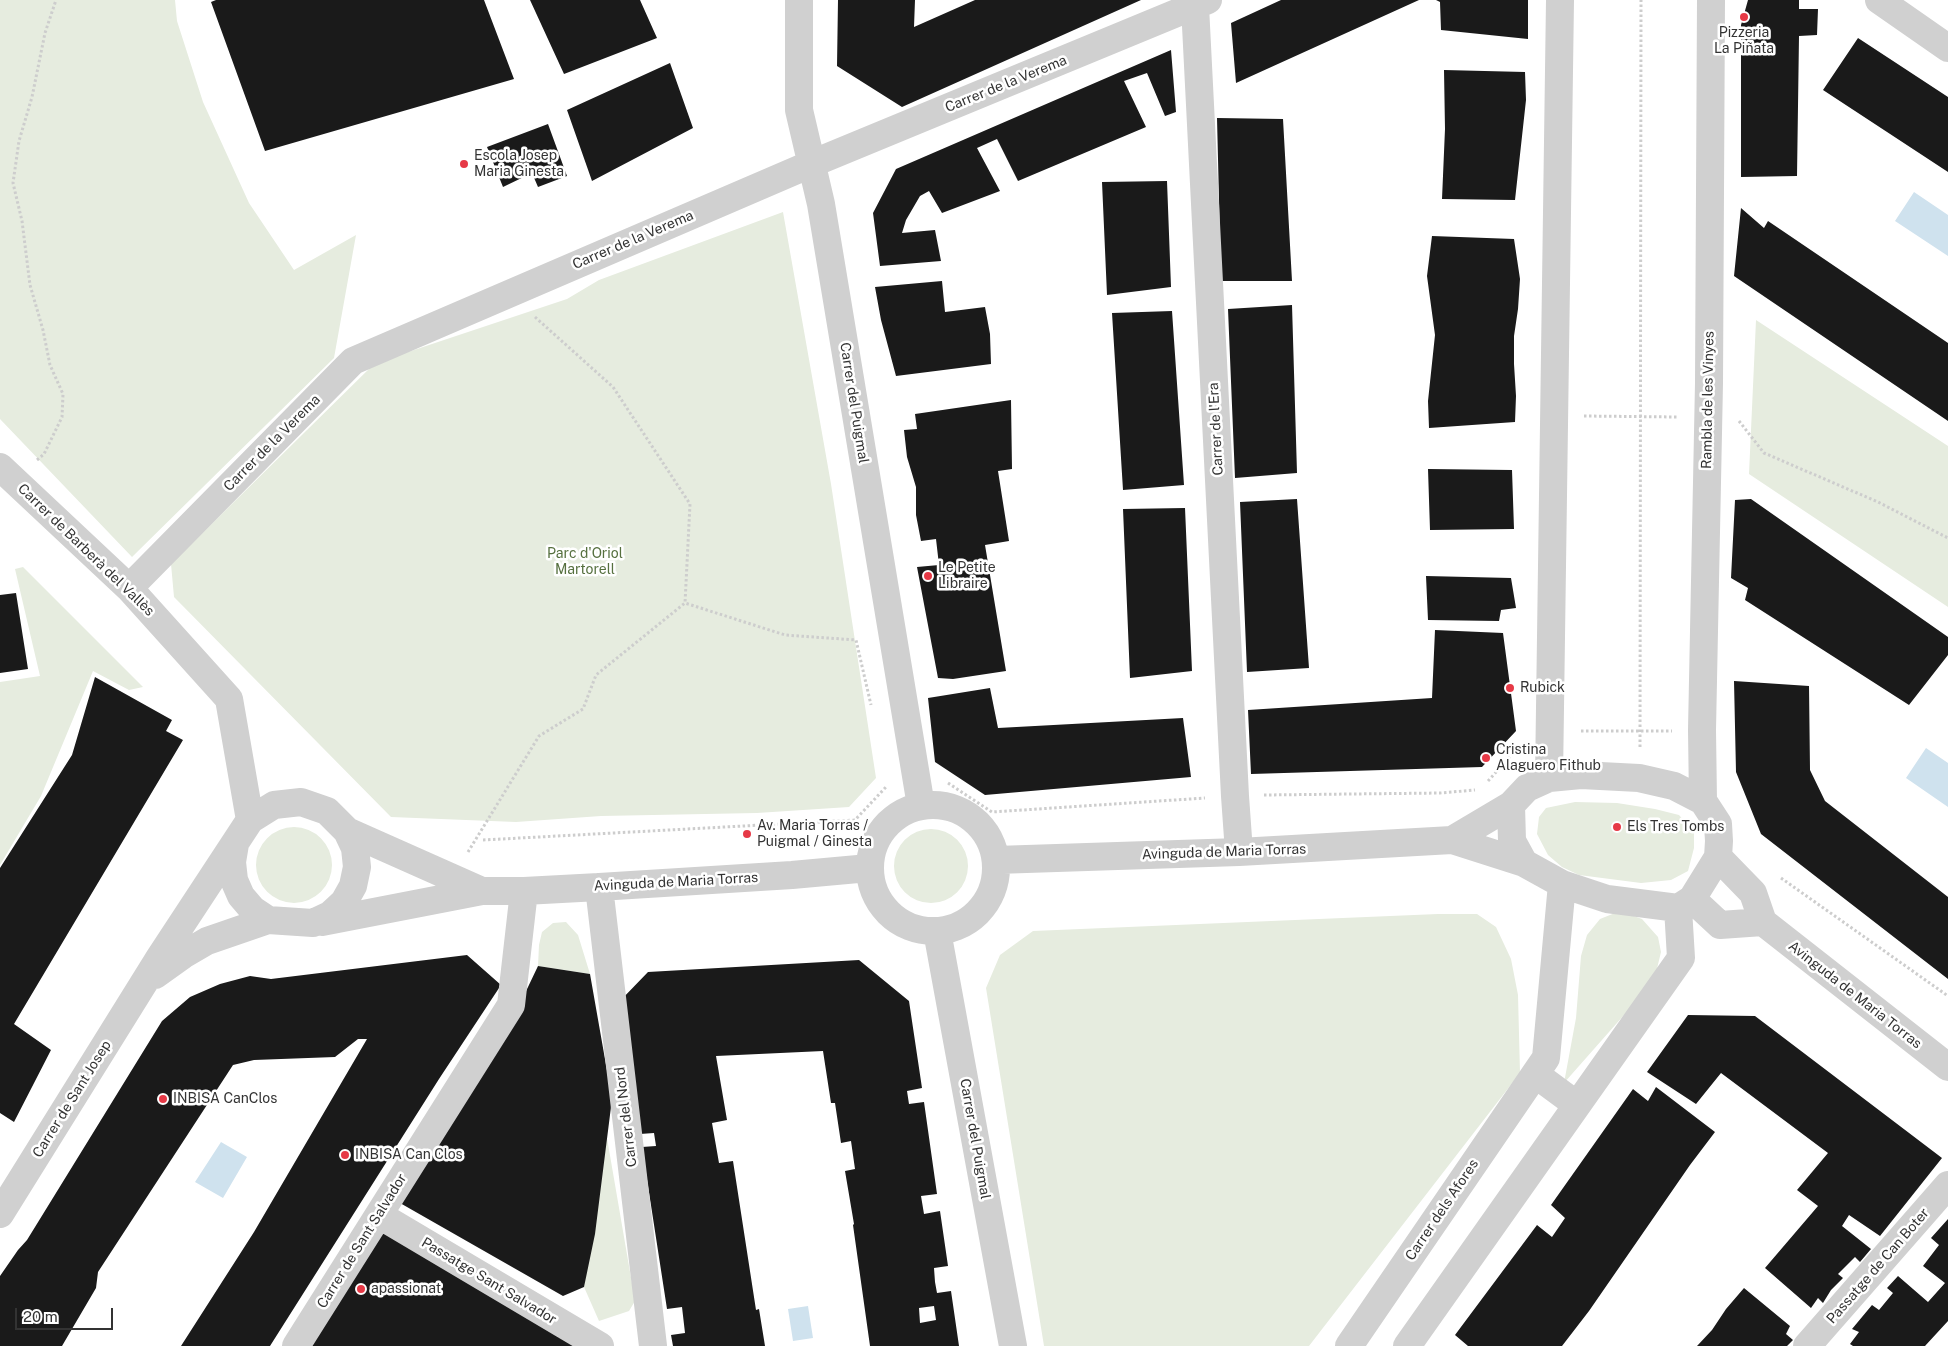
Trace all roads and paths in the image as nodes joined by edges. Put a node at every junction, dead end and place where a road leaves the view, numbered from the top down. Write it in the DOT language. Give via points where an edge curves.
graph roads {
  1 [pos="56,0"];
  2 [pos="799,0"];
  3 [pos="1560,0"];
  4 [pos="1642,0"];
  5 [pos="1711,0"];
  6 [pos="1879,0"];
  7 [pos="1201,3"];
  8 [pos="1948,48"];
  9 [pos="811,164"];
  10 [pos="513,292"];
  11 [pos="1709,383"];
  12 [pos="1588,416"];
  13 [pos="1641,417"];
  14 [pos="1676,417"];
  15 [pos="8,475"];
  16 [pos="1948,538"];
  17 [pos="129,588"];
  18 [pos="685,603"];
  19 [pos="871,707"];
  20 [pos="1548,778"];
  21 [pos="1639,778"];
  22 [pos="1703,801"];
  23 [pos="1511,805"];
  24 [pos="921,806"];
  25 [pos="250,820"];
  26 [pos="347,830"];
  27 [pos="1452,840"];
  28 [pos="235,844"];
  29 [pos="1239,852"];
  30 [pos="465,856"];
  31 [pos="1718,857"];
  32 [pos="996,860"];
  33 [pos="1524,864"];
  34 [pos="869,868"];
  35 [pos="1562,884"];
  36 [pos="599,887"];
  37 [pos="482,891"];
  38 [pos="524,892"];
  39 [pos="1685,903"];
  40 [pos="268,920"];
  41 [pos="1763,922"];
  42 [pos="313,923"];
  43 [pos="937,931"];
  44 [pos="144,984"];
  45 [pos="1948,1067"];
  46 [pos="1535,1074"];
  47 [pos="1577,1105"];
  48 [pos="1948,1185"];
  49 [pos="0,1214"];
  50 [pos="379,1215"];
  51 [pos="296,1346"];
  52 [pos="600,1346"];
  53 [pos="653,1346"];
  54 [pos="1013,1346"];
  55 [pos="1349,1346"];
  56 [pos="1407,1346"];
  57 [pos="1807,1346"];
  1 -- 15 [label="path" via="19,141 13,182 22,221 30,285 50,365 63,394 62,417 44,454"];
  2 -- 9 [label="street, Carrer del Puigmal" via="799,110"];
  3 -- 20 [label="street"];
  4 -- 13 [label="path"];
  5 -- 11 [label="street, Rambla de les Vinyes"];
  6 -- 8 [label="street"];
  7 -- 9 [label="street, Carrer de la Verema"];
  7 -- 29 [label="street, Carrer de l'Era"];
  9 -- 10 [label="street, Carrer de la Verema"];
  9 -- 24 [label="street, Carrer del Puigmal" via="821,204"];
  10 -- 17 [label="street, Carrer de la Verema" via="353,361"];
  10 -- 18 [label="path" via="530,312 613,386 690,504"];
  11 -- 16 [label="path" via="1764,453 1878,502"];
  11 -- 22 [label="street, Rambla de les Vinyes"];
  12 -- 13 [label="path"];
  13 -- 14 [label="path"];
  13 -- 21 [label="path"];
  15 -- 17 [label="street, Carrer de Barberà del Vallès"];
  17 -- 25 [label="street, Carrer de Barberà del Vallès" via="230,699"];
  18 -- 19 [label="path" via="785,635 856,640"];
  18 -- 30 [label="path" via="596,675 583,709 539,736"];
  20 -- 21 [label="street" via="1581,775"];
  20 -- 23 [label="street" via="1527,788"];
  21 -- 22 [label="street" via="1674,786"];
  22 -- 31 [label="street" via="1718,824"];
  23 -- 27 [label="street"];
  23 -- 33 [label="street" via="1512,841"];
  24 -- 32 [label="street" via="952,808 971,817 989,838"];
  24 -- 34 [label="street" via="901,813 885,827"];
  25 -- 26 [label="street" via="274,805 301,802 328,812"];
  25 -- 28 [label="street"];
  26 -- 37 [label="street, Avinguda de Maria Torras"];
  26 -- 42 [label="street" via="355,848 357,867 353,886 344,902 330,915"];
  27 -- 29 [label="street, Avinguda de Maria Torras"];
  27 -- 33 [label="street"];
  28 -- 40 [label="street" via="234,880 253,910"];
  28 -- 44 [label="street, Carrer de Sant Josep"];
  29 -- 32 [label="street, Avinguda de Maria Torras"];
  31 -- 39 [label="street"];
  31 -- 41 [label="street" via="1753,893"];
  32 -- 43 [label="street" via="994,888 982,909 959,926"];
  33 -- 35 [label="street"];
  34 -- 36 [label="street, Avinguda de Maria Torras"];
  34 -- 43 [label="street" via="874,892 890,915 908,927"];
  35 -- 39 [label="street" via="1607,899"];
  35 -- 46 [label="street, Carrer dels Afores" via="1546,1058"];
  36 -- 38 [label="street, Avinguda de Maria Torras"];
  36 -- 53 [label="street, Carrer del Nord"];
  37 -- 38 [label="street, Avinguda de Maria Torras"];
  37 -- 42 [label="street, Avinguda de Maria Torras"];
  38 -- 50 [label="street, Carrer de Sant Salvador" via="511,1005"];
  39 -- 41 [label="street" via="1720,925"];
  39 -- 47 [label="street" via="1681,958"];
  40 -- 42 [label="street"];
  40 -- 44 [label="street, Carrer de Sant Josep" via="207,941"];
  41 -- 45 [label="street, Avinguda de Maria Torras"];
  43 -- 54 [label="street, Carrer del Puigmal"];
  44 -- 49 [label="street, Carrer de Sant Josep"];
  46 -- 47 [label="street"];
  46 -- 55 [label="street, Carrer dels Afores"];
  47 -- 56 [label="street"];
  48 -- 57 [label="street, Passatge de Can Boter"];
  50 -- 51 [label="street, Carrer de Sant Salvador"];
  50 -- 52 [label="street, Passatge Sant Salvador"];
}
